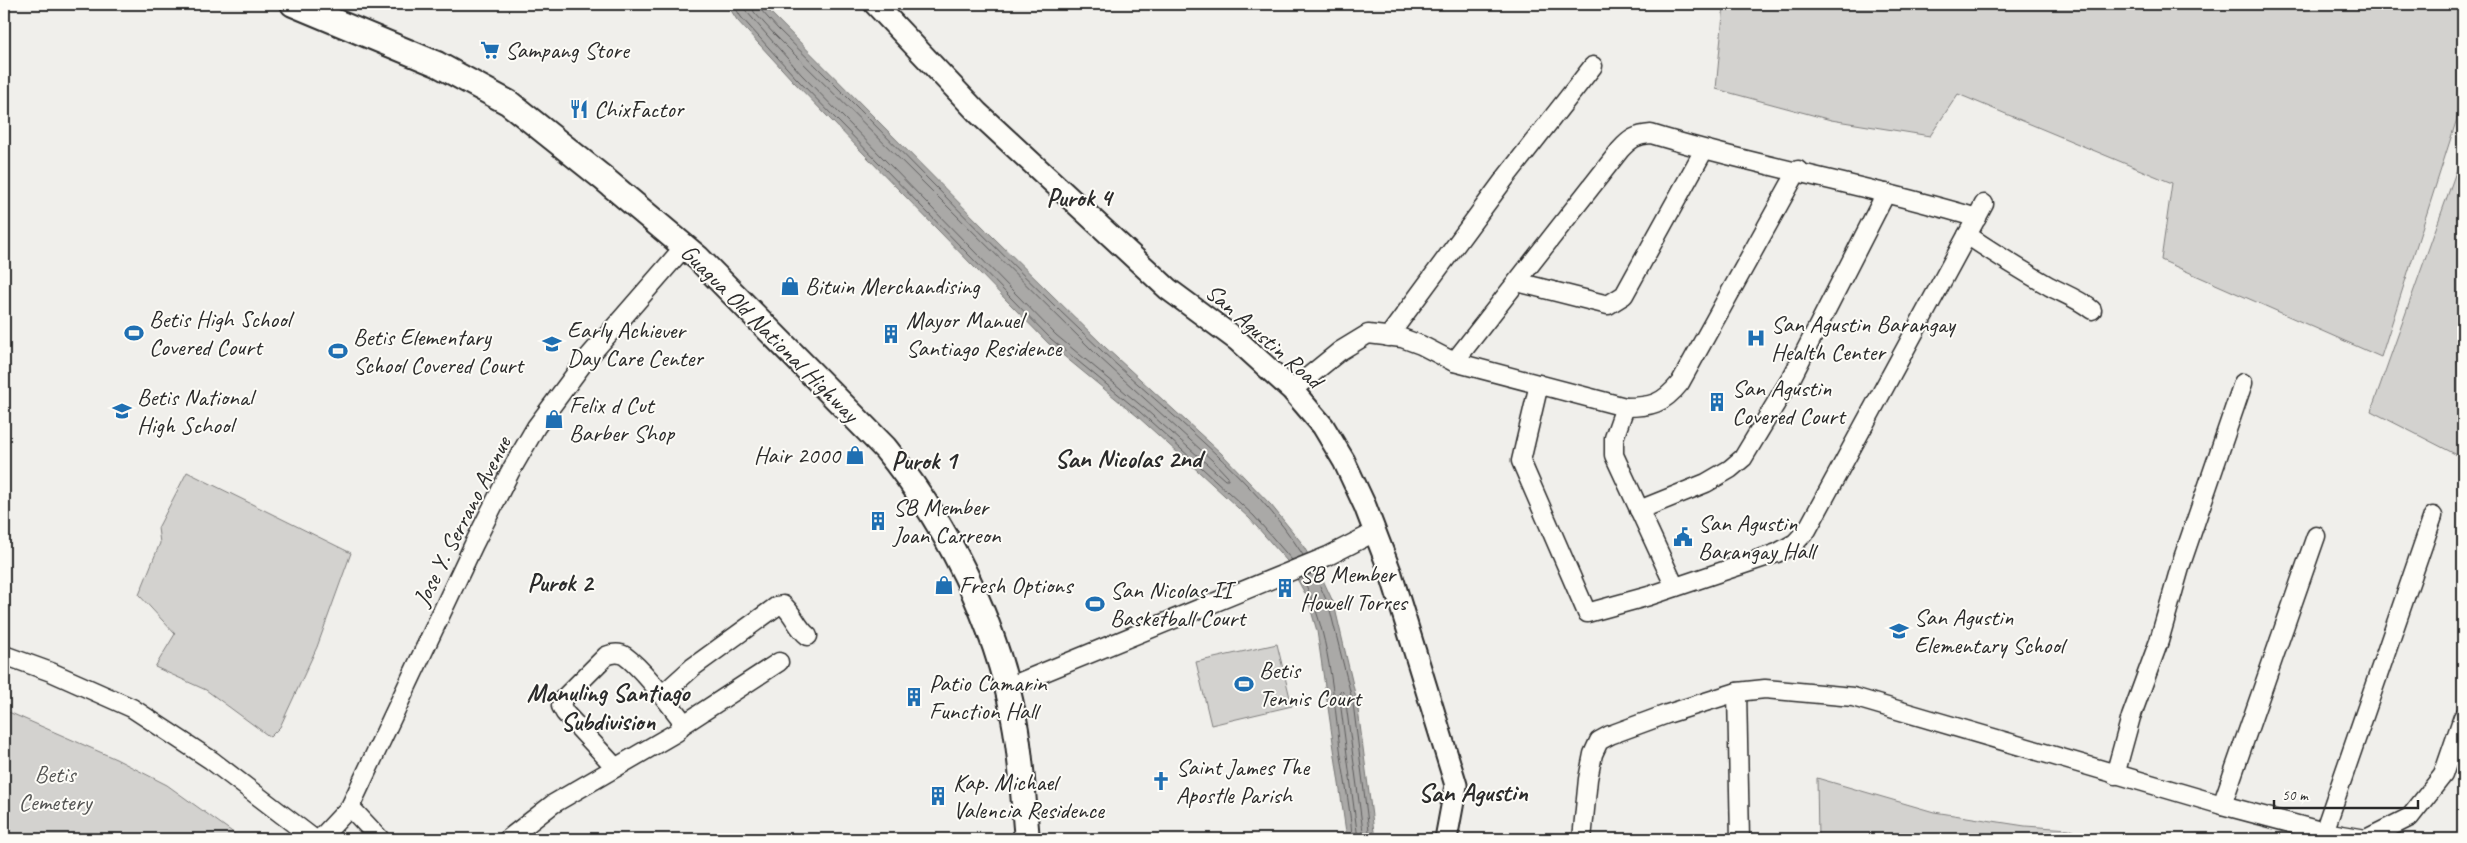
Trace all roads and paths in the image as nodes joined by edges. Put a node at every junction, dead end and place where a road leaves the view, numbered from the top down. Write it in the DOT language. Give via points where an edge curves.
graph roads {
  1 [pos="293,4"];
  2 [pos="875,4"];
  3 [pos="1593,66"];
  4 [pos="1704,150"];
  5 [pos="1798,170"];
  6 [pos="1886,193"];
  7 [pos="1967,235"];
  8 [pos="684,247"];
  9 [pos="1517,282"];
  10 [pos="2092,310"];
  11 [pos="1388,337"];
  12 [pos="1454,362"];
  13 [pos="2243,383"];
  14 [pos="1539,384"];
  15 [pos="1292,390"];
  16 [pos="1625,407"];
  17 [pos="1639,510"];
  18 [pos="2433,516"];
  19 [pos="1375,532"];
  20 [pos="2316,536"];
  21 [pos="1674,587"];
  22 [pos="808,636"];
  23 [pos="4,656"];
  24 [pos="778,662"];
  25 [pos="1008,687"];
  26 [pos="1737,692"];
  27 [pos="662,695"];
  28 [pos="2463,717"];
  29 [pos="681,726"];
  30 [pos="615,767"];
  31 [pos="2114,775"];
  32 [pos="2222,805"];
  33 [pos="350,806"];
  34 [pos="2324,832"];
  35 [pos="314,839"];
  36 [pos="320,839"];
  37 [pos="380,839"];
  38 [pos="508,839"];
  39 [pos="1027,839"];
  40 [pos="1446,839"];
  41 [pos="1582,839"];
  42 [pos="1740,839"];
  1 -- 8 [label="main road, Guagua Old National Highway" via="437,64 510,103"];
  2 -- 15 [label="street, San Agustin Road" via="978,113 1065,195 1168,288 1237,340"];
  3 -- 11 [label="street" via="1523,154"];
  4 -- 5 [label="street"];
  4 -- 9 [label="street" via="1651,134 1630,138"];
  4 -- 9 [label="street" via="1624,296 1617,302 1608,305"];
  5 -- 6 [label="street"];
  5 -- 16 [label="street" via="1680,383 1670,396 1657,403"];
  6 -- 7 [label="street" via="1981,211"];
  6 -- 17 [label="street" via="1793,375 1743,458 1706,483"];
  7 -- 10 [label="street"];
  7 -- 21 [label="street" via="1807,530 1795,543 1777,554"];
  8 -- 25 [label="main road, Guagua Old National Highway" via="728,287 885,448 911,480 954,550 980,608"];
  8 -- 33 [label="street, Jose Y. Serrano Avenue" via="585,361 536,427 474,544"];
  9 -- 12 [label="street"];
  11 -- 12 [label="street" via="1421,345"];
  11 -- 15 [label="street" via="1368,334 1354,341"];
  12 -- 14 [label="street"];
  13 -- 31 [label="street"];
  14 -- 16 [label="street"];
  14 -- 21 [label="street" via="1521,460 1587,613"];
  15 -- 19 [label="street, San Agustin Road" via="1323,426 1344,461"];
  16 -- 17 [label="street" via="1614,438 1614,455"];
  17 -- 21 [label="street"];
  18 -- 34 [label="street"];
  19 -- 25 [label="street" via="1328,556"];
  19 -- 40 [label="street, San Agustin Road" via="1392,574 1456,785"];
  20 -- 32 [label="street"];
  22 -- 27 [label="street" via="790,610 777,606 692,667"];
  23 -- 35 [label="street" via="51,672 132,708 211,760"];
  24 -- 29 [label="street"];
  25 -- 39 [label="main road, Guagua Old National Highway" via="1015,721"];
  26 -- 31 [label="street" via="1765,688 1853,697"];
  26 -- 41 [label="street" via="1667,714 1599,741 1588,779"];
  26 -- 42 [label="street"];
  27 -- 29 [label="street" via="681,719"];
  27 -- 30 [label="street" via="624,655 615,653 606,656 563,699 561,706 565,714"];
  28 -- 34 [label="street" via="2443,775 2410,816 2366,839"];
  29 -- 30 [label="street" via="677,732"];
  30 -- 38 [label="street" via="553,804"];
  31 -- 32 [label="street"];
  32 -- 34 [label="street"];
  33 -- 36 [label="street, Jose Y. Serrano Avenue"];
  33 -- 37 [label="street"];
}
